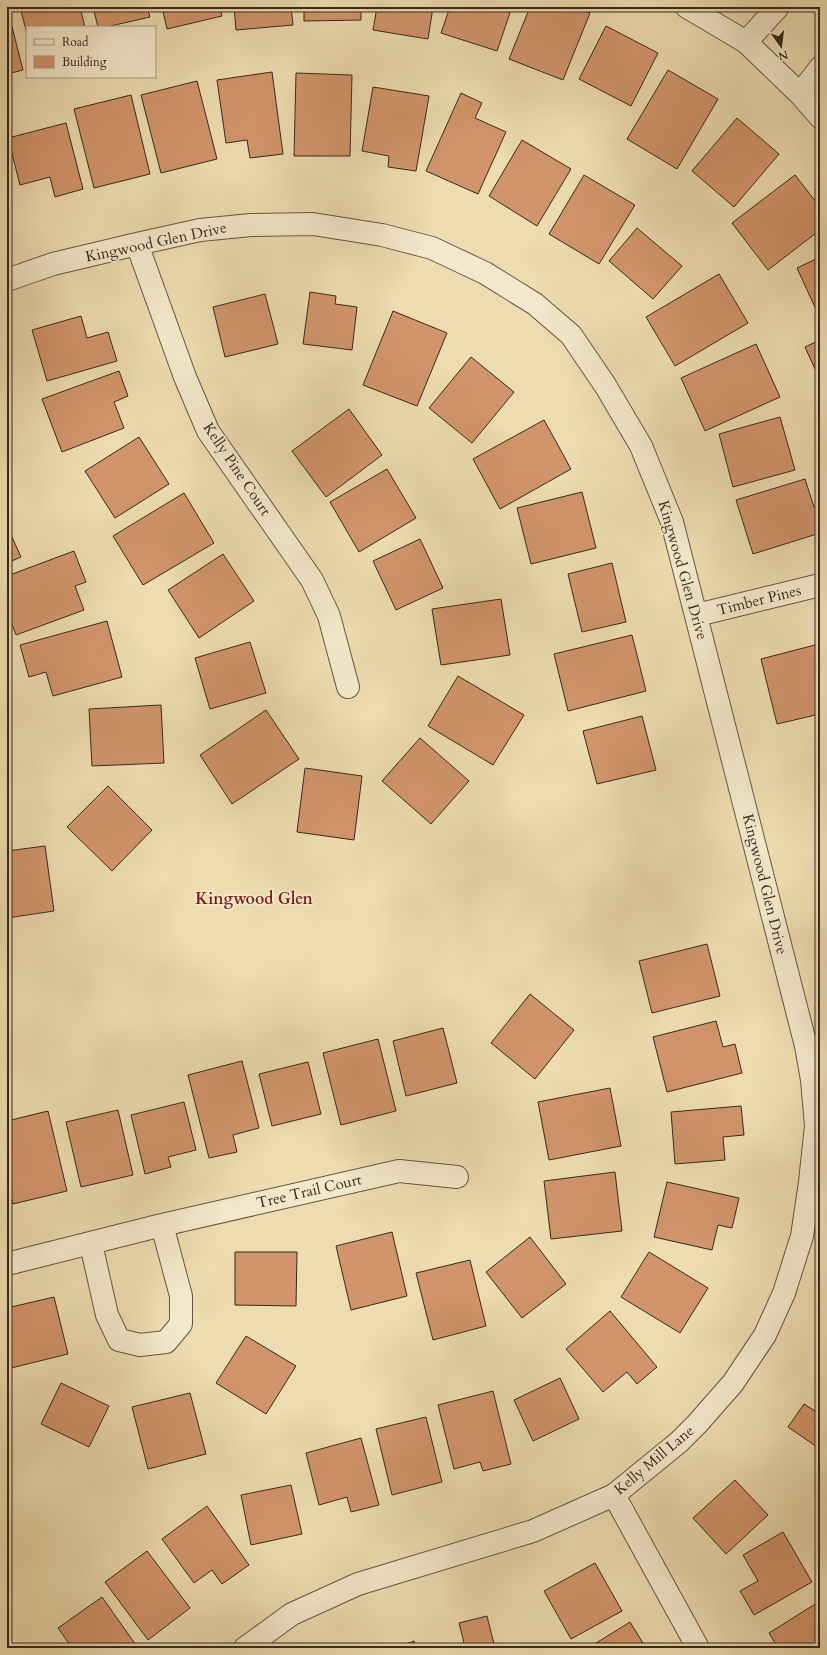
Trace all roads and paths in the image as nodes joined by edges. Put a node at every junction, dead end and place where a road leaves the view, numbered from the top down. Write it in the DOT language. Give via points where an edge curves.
graph roads {
  1 [pos="686,7"];
  2 [pos="778,7"];
  3 [pos="746,42"];
  4 [pos="820,68"];
  5 [pos="800,94"];
  6 [pos="820,117"];
  7 [pos="137,244"];
  8 [pos="7,280"];
  9 [pos="820,585"];
  10 [pos="697,615"];
  11 [pos="348,687"];
  12 [pos="816,1079"];
  13 [pos="457,1177"];
  14 [pos="162,1225"];
  15 [pos="91,1244"];
  16 [pos="7,1264"];
  17 [pos="614,1495"];
  18 [pos="245,1648"];
  19 [pos="698,1648"];
  1 -- 3 [label="street"];
  2 -- 3 [label="street"];
  3 -- 5 [label="street"];
  4 -- 5 [label="street"];
  5 -- 6 [label="street"];
  7 -- 8 [label="street, Kingwood Glen Drive" via="53,264"];
  7 -- 10 [label="street, Kingwood Glen Drive" via="200,230 244,226 321,225 382,235 432,248 485,273 536,304 571,335 605,385 641,446 672,522"];
  7 -- 11 [label="street, Kelly Pine Court" via="185,377 208,431 312,580 329,616"];
  9 -- 10 [label="street, Timber Pines"];
  10 -- 12 [label="street, Kingwood Glen Drive"];
  12 -- 17 [label="street, Kelly Mill Lane" via="816,1126 802,1236 784,1292 765,1335 733,1383 697,1424"];
  13 -- 14 [label="street, Tree Trail Court" via="399,1171"];
  14 -- 15 [label="street, Tree Trail Court"];
  14 -- 15 [label="street" via="181,1296 181,1324 166,1342 140,1345 119,1340 108,1315"];
  15 -- 16 [label="street, Tree Trail Court"];
  17 -- 18 [label="street, Kelly Mill Lane" via="533,1531 358,1584 292,1614"];
  17 -- 19 [label="street"];
}
